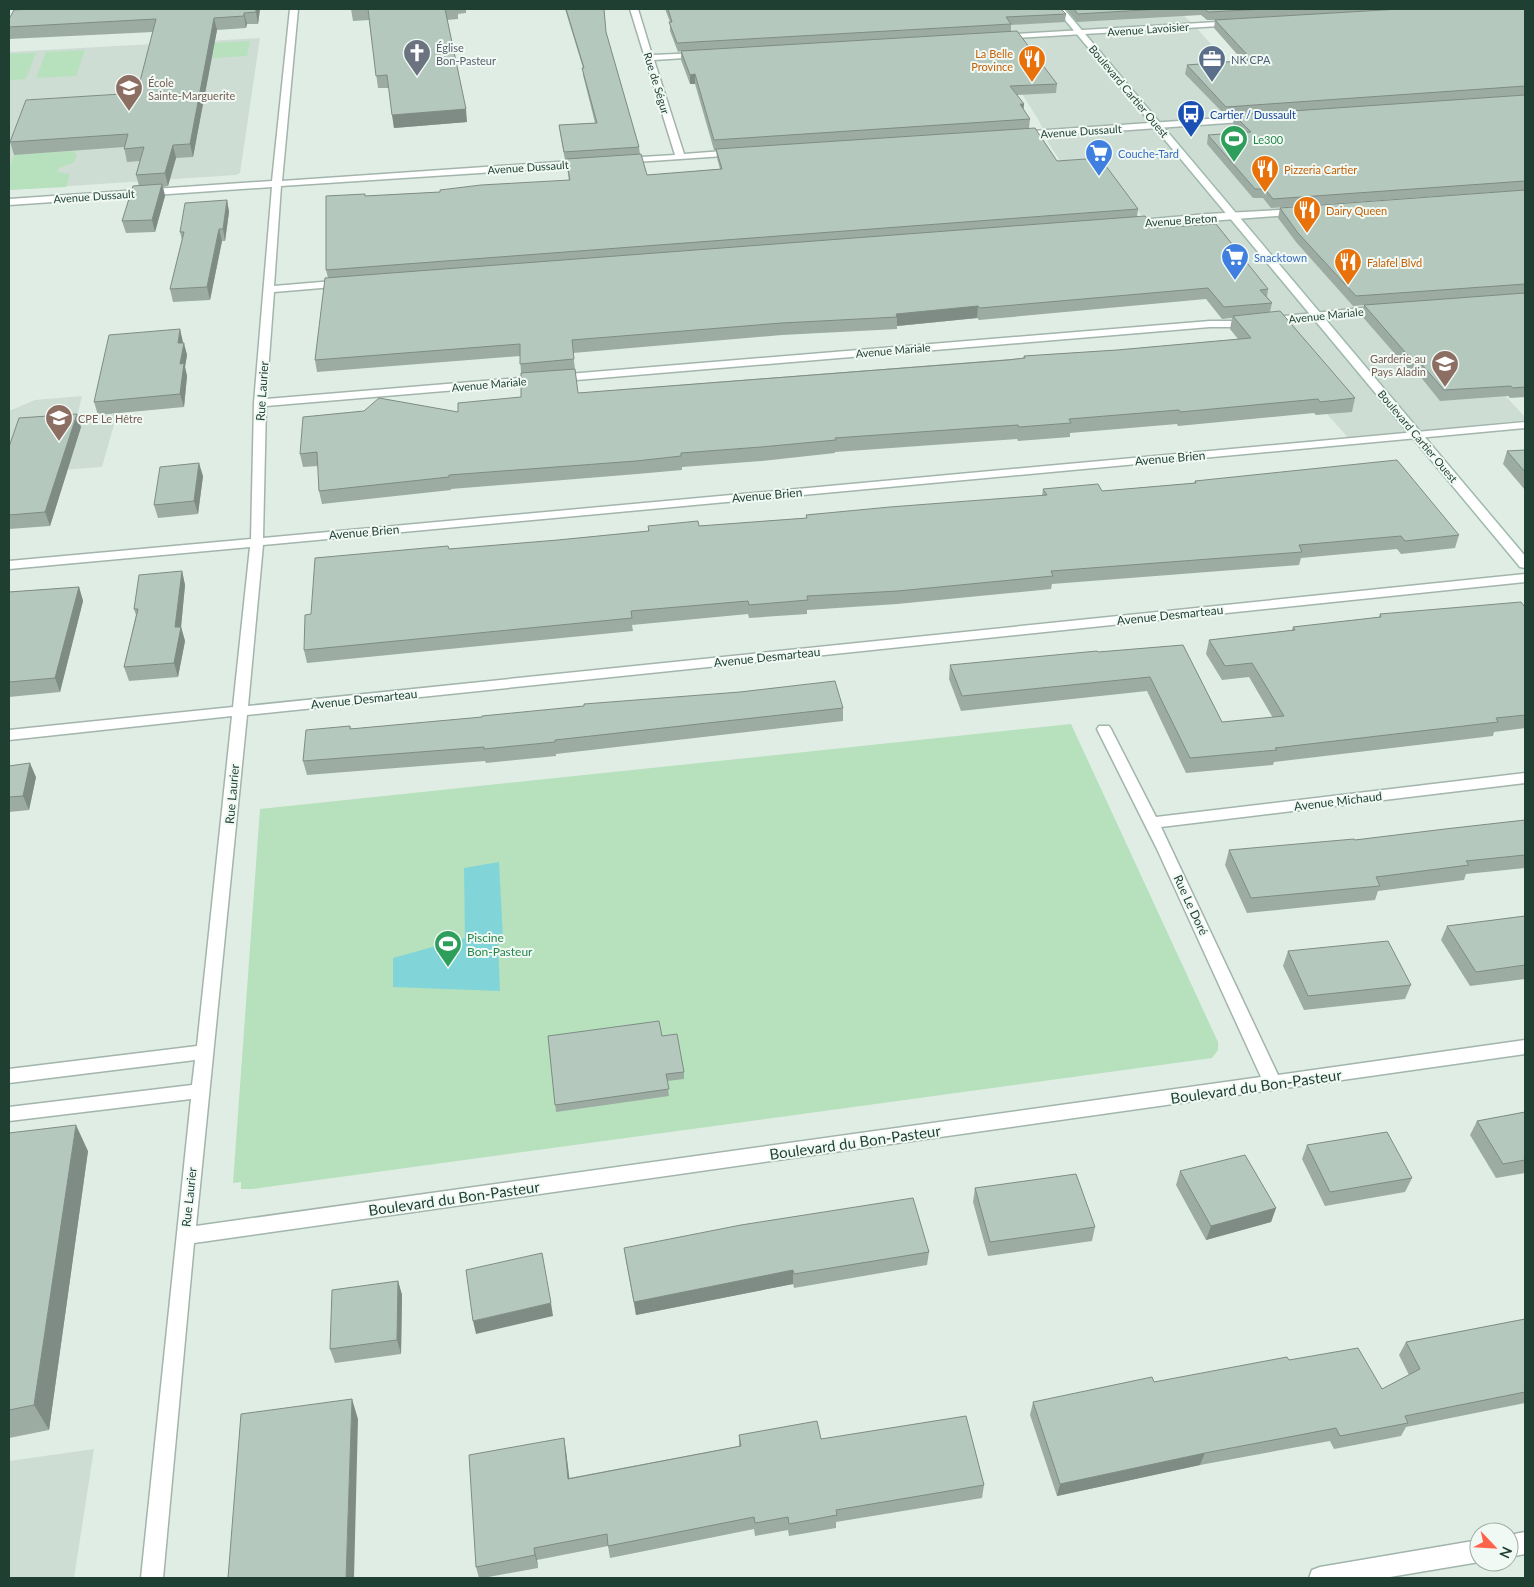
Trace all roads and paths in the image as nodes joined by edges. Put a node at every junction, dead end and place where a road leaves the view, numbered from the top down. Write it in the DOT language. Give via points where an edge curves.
graph roads {
  1 [pos="294,9"];
  2 [pos="634,9"];
  3 [pos="1060,9"];
  4 [pos="1244,22"];
  5 [pos="1080,33"];
  6 [pos="988,38"];
  7 [pos="705,54"];
  8 [pos="650,58"];
  9 [pos="1260,118"];
  10 [pos="1158,126"];
  11 [pos="1011,136"];
  12 [pos="741,153"];
  13 [pos="680,157"];
  14 [pos="278,184"];
  15 [pos="9,202"];
  16 [pos="1308,212"];
  17 [pos="1233,216"];
  18 [pos="1122,225"];
  19 [pos="355,282"];
  20 [pos="269,288"];
  21 [pos="1390,308"];
  22 [pos="1317,315"];
  23 [pos="260,403"];
  24 [pos="1525,425"];
  25 [pos="1417,435"];
  26 [pos="257,542"];
  27 [pos="1525,564"];
  28 [pos="9,565"];
  29 [pos="1525,578"];
  30 [pos="240,712"];
  31 [pos="1104,729"];
  32 [pos="9,735"];
  33 [pos="1525,778"];
  34 [pos="1151,823"];
  35 [pos="1525,1047"];
  36 [pos="205,1052"];
  37 [pos="9,1076"];
  38 [pos="1274,1083"];
  39 [pos="201,1091"];
  40 [pos="9,1114"];
  41 [pos="185,1236"];
  42 [pos="1469,1553"];
  43 [pos="152,1578"];
  44 [pos="1320,1578"];
  1 -- 14 [label="street, Rue Laurier"];
  2 -- 8 [label="street, Rue de Ségur"];
  3 -- 5 [label="street, Boulevard Cartier Ouest"];
  4 -- 5 [label="street, Avenue Lavoisier"];
  5 -- 6 [label="street, Avenue Lavoisier"];
  5 -- 10 [label="street, Boulevard Cartier Ouest"];
  7 -- 8 [label="street"];
  8 -- 13 [label="street, Rue de Ségur"];
  9 -- 10 [label="street, Avenue Dussault"];
  10 -- 11 [label="street, Avenue Dussault"];
  10 -- 17 [label="street, Boulevard Cartier Ouest"];
  12 -- 13 [label="street, Avenue Dussault"];
  13 -- 14 [label="street, Avenue Dussault"];
  14 -- 15 [label="street, Avenue Dussault"];
  14 -- 20 [label="street, Rue Laurier"];
  16 -- 17 [label="street, Avenue Breton"];
  17 -- 18 [label="street, Avenue Breton"];
  17 -- 22 [label="street, Boulevard Cartier Ouest"];
  19 -- 20 [label="street"];
  20 -- 23 [label="street, Rue Laurier"];
  21 -- 22 [label="street, Avenue Mariale"];
  22 -- 23 [label="street, Avenue Mariale"];
  22 -- 25 [label="street, Boulevard Cartier Ouest"];
  23 -- 26 [label="street, Rue Laurier"];
  24 -- 25 [label="street, Avenue Brien"];
  25 -- 26 [label="street, Avenue Brien"];
  25 -- 27 [label="street, Boulevard Cartier Ouest"];
  26 -- 28 [label="street, Avenue Brien"];
  26 -- 30 [label="street, Rue Laurier"];
  29 -- 30 [label="street, Avenue Desmarteau"];
  30 -- 32 [label="street, Avenue Desmarteau"];
  30 -- 36 [label="street, Rue Laurier"];
  31 -- 34 [label="street, Rue Le Doré"];
  33 -- 34 [label="street, Avenue Michaud"];
  34 -- 38 [label="street, Rue Le Doré"];
  35 -- 38 [label="street, Boulevard du Bon-Pasteur"];
  36 -- 37 [label="street"];
  36 -- 39 [label="street, Rue Laurier"];
  38 -- 41 [label="street, Boulevard du Bon-Pasteur"];
  39 -- 40 [label="street"];
  39 -- 41 [label="street, Rue Laurier"];
  41 -- 43 [label="street, Rue Laurier"];
  42 -- 44 [label="street"];
}
